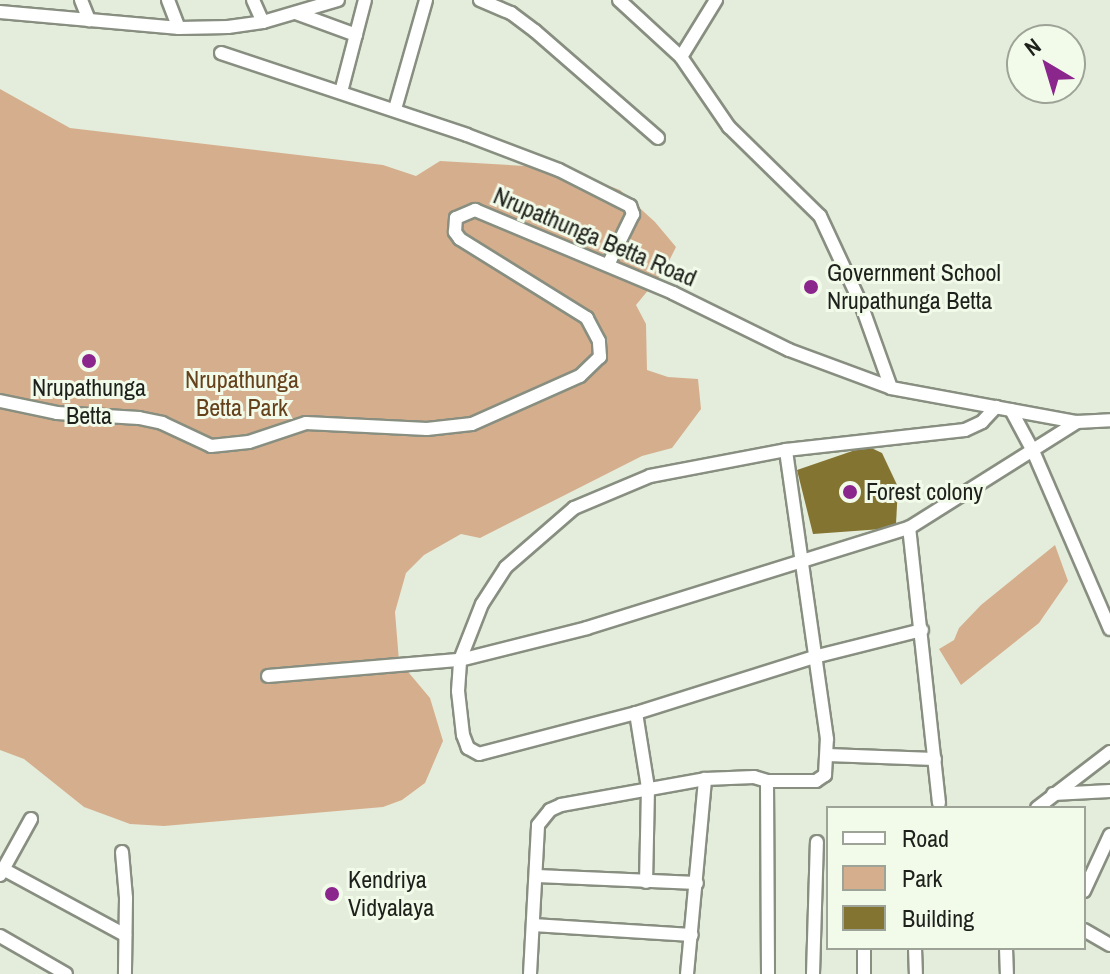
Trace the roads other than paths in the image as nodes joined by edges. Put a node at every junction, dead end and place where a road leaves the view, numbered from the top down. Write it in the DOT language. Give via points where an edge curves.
graph roads {
  1 [pos="81,0"];
  2 [pos="168,0"];
  3 [pos="253,0"];
  4 [pos="338,0"];
  5 [pos="365,0"];
  6 [pos="426,0"];
  7 [pos="480,0"];
  8 [pos="619,0"];
  9 [pos="716,0"];
  10 [pos="0,12"];
  11 [pos="296,13"];
  12 [pos="89,20"];
  13 [pos="263,22"];
  14 [pos="179,28"];
  15 [pos="356,35"];
  16 [pos="221,53"];
  17 [pos="681,57"];
  18 [pos="341,92"];
  19 [pos="395,109"];
  20 [pos="658,138"];
  21 [pos="608,265"];
  22 [pos="891,388"];
  23 [pos="0,401"];
  24 [pos="996,407"];
  25 [pos="1011,410"];
  26 [pos="1110,420"];
  27 [pos="1077,422"];
  28 [pos="786,450"];
  29 [pos="1033,450"];
  30 [pos="909,528"];
  31 [pos="800,563"];
  32 [pos="1110,629"];
  33 [pos="922,630"];
  34 [pos="814,657"];
  35 [pos="460,660"];
  36 [pos="268,676"];
  37 [pos="636,713"];
  38 [pos="1110,752"];
  39 [pos="827,755"];
  40 [pos="935,759"];
  41 [pos="705,779"];
  42 [pos="767,781"];
  43 [pos="648,788"];
  44 [pos="1110,791"];
  45 [pos="1053,794"];
  46 [pos="939,803"];
  47 [pos="1039,806"];
  48 [pos="31,819"];
  49 [pos="1110,835"];
  50 [pos="817,842"];
  51 [pos="122,852"];
  52 [pos="2,872"];
  53 [pos="537,876"];
  54 [pos="646,882"];
  55 [pos="697,883"];
  56 [pos="1086,887"];
  57 [pos="533,925"];
  58 [pos="1086,931"];
  59 [pos="125,935"];
  60 [pos="692,935"];
  61 [pos="0,936"];
  62 [pos="1110,945"];
  63 [pos="864,950"];
  64 [pos="915,950"];
  65 [pos="1006,950"];
  66 [pos="66,974"];
  67 [pos="125,974"];
  68 [pos="530,974"];
  69 [pos="687,974"];
  70 [pos="768,974"];
  71 [pos="813,974"];
  72 [pos="864,974"];
  73 [pos="916,974"];
  74 [pos="1007,974"];
  1 -- 12 [label="street"];
  2 -- 14 [label="street"];
  3 -- 13 [label="street"];
  4 -- 11 [label="street"];
  5 -- 15 [label="street"];
  6 -- 19 [label="street"];
  7 -- 20 [label="street" via="535,31"];
  8 -- 17 [label="street"];
  9 -- 17 [label="street"];
  10 -- 12 [label="street"];
  11 -- 13 [label="street"];
  11 -- 15 [label="street"];
  12 -- 14 [label="street"];
  13 -- 14 [label="street"];
  15 -- 18 [label="street"];
  16 -- 18 [label="street"];
  17 -- 22 [label="street" via="729,127 820,216 861,304"];
  18 -- 19 [label="street"];
  19 -- 21 [label="street" via="559,170 630,206 633,214"];
  21 -- 22 [label="street, Nrupathunga Betta Road" via="789,350"];
  21 -- 23 [label="street, Nrupathunga Betta Road" via="475,210 456,218 460,239 587,318 599,341 600,357 580,376 472,424 427,429 306,423 249,442 211,446 139,418 57,413"];
  22 -- 24 [label="street, Nrupathunga Betta Road"];
  24 -- 25 [label="street, Nrupathunga Betta Road"];
  24 -- 28 [label="street" via="965,430"];
  25 -- 27 [label="street, Nrupathunga Betta Road"];
  25 -- 29 [label="street"];
  26 -- 27 [label="street, Nrupathunga Betta Road"];
  27 -- 29 [label="street"];
  28 -- 31 [label="street"];
  28 -- 35 [label="street" via="650,476 574,508 493,584"];
  29 -- 30 [label="street"];
  29 -- 32 [label="street"];
  30 -- 31 [label="street"];
  30 -- 33 [label="street"];
  31 -- 34 [label="street"];
  31 -- 35 [label="street" via="587,628"];
  33 -- 34 [label="street"];
  33 -- 40 [label="street"];
  34 -- 37 [label="street"];
  34 -- 39 [label="street"];
  35 -- 36 [label="street"];
  35 -- 37 [label="street" via="463,735 473,752"];
  37 -- 43 [label="street"];
  38 -- 45 [label="street"];
  39 -- 40 [label="street"];
  39 -- 42 [label="street" via="825,775 819,780"];
  40 -- 46 [label="street"];
  41 -- 42 [label="street"];
  41 -- 43 [label="street"];
  41 -- 55 [label="street"];
  42 -- 70 [label="street"];
  43 -- 53 [label="street" via="550,810 538,825"];
  43 -- 54 [label="street"];
  44 -- 45 [label="street"];
  45 -- 47 [label="street"];
  48 -- 52 [label="street"];
  49 -- 56 [label="street"];
  50 -- 71 [label="street"];
  51 -- 59 [label="street"];
  52 -- 59 [label="street"];
  53 -- 54 [label="street"];
  53 -- 57 [label="street"];
  54 -- 55 [label="street"];
  55 -- 60 [label="street"];
  57 -- 60 [label="street"];
  57 -- 68 [label="street"];
  58 -- 62 [label="street"];
  59 -- 67 [label="street"];
  60 -- 69 [label="street"];
  61 -- 66 [label="street"];
  63 -- 72 [label="street"];
  64 -- 73 [label="street"];
  65 -- 74 [label="street"];
}
